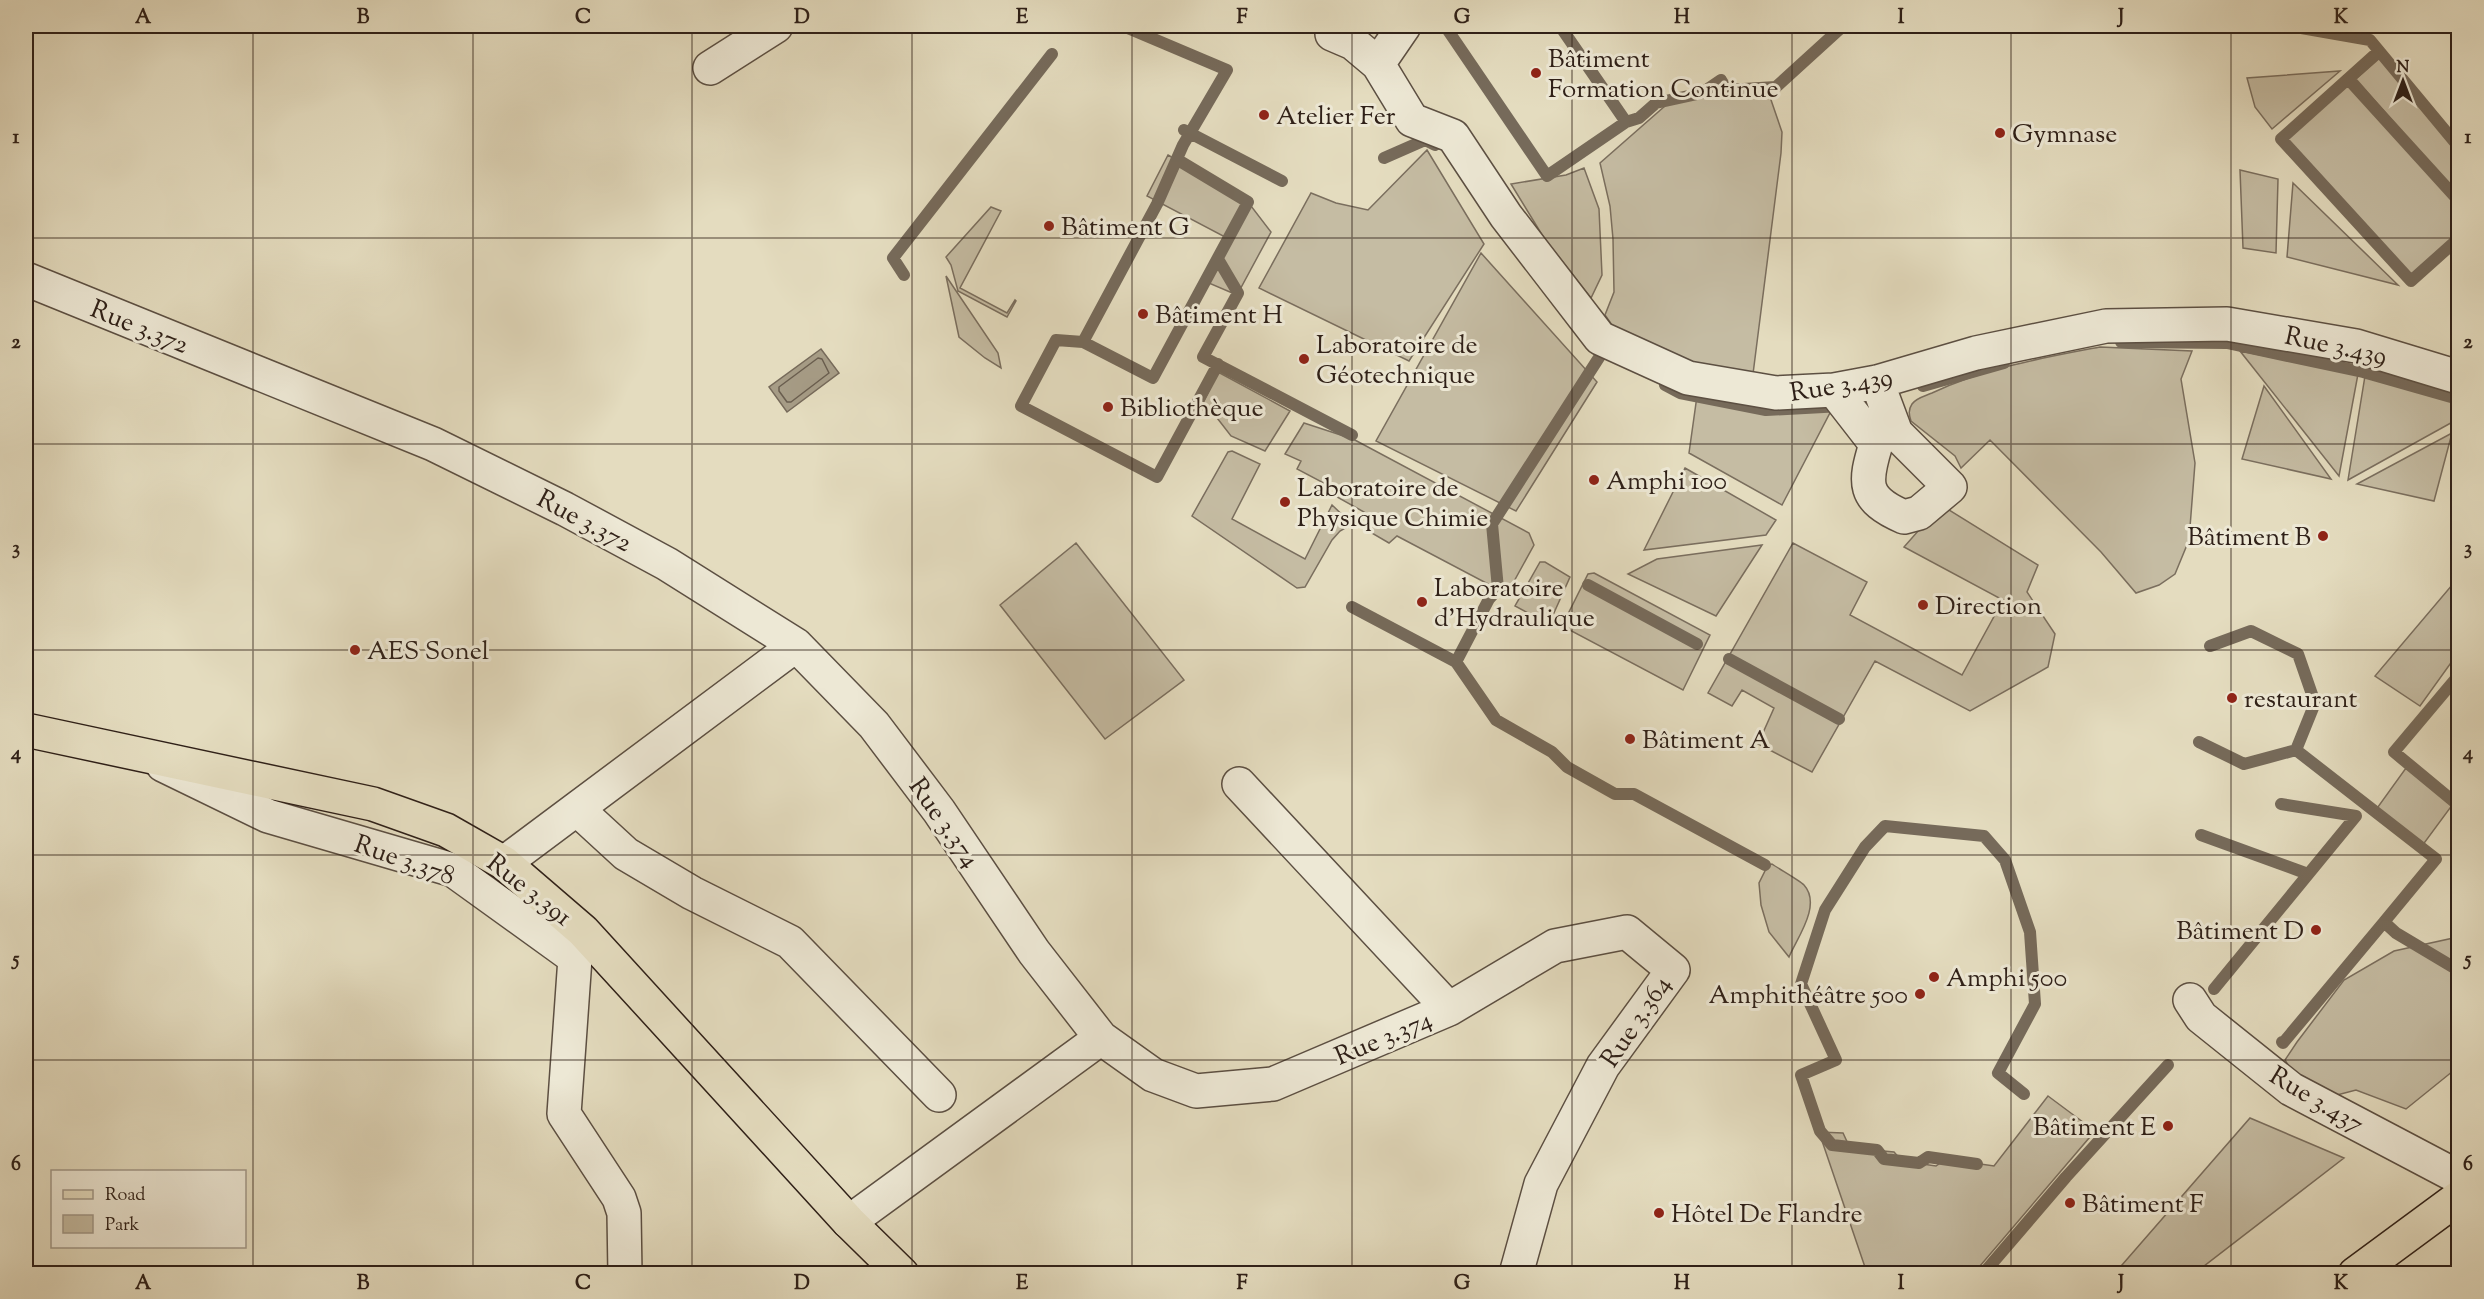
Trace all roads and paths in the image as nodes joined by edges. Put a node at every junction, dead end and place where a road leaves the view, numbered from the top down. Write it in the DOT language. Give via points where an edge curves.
graph roads {
  1 [pos="777,26"];
  2 [pos="1404,26"];
  3 [pos="1332,34"];
  4 [pos="1378,64"];
  5 [pos="710,68"];
  6 [pos="26,279"];
  7 [pos="2458,377"];
  8 [pos="1877,382"];
  9 [pos="1834,390"];
  10 [pos="796,645"];
  11 [pos="26,730"];
  12 [pos="145,757"];
  13 [pos="1239,784"];
  14 [pos="577,809"];
  15 [pos="504,863"];
  16 [pos="2190,1000"];
  17 [pos="1449,1009"];
  18 [pos="1101,1038"];
  19 [pos="939,1095"];
  20 [pos="2458,1177"];
  21 [pos="2458,1198"];
  22 [pos="849,1222"];
  23 [pos="624,1274"];
  24 [pos="902,1274"];
  25 [pos="1516,1274"];
  26 [pos="2355,1274"];
  1 -- 5 [label="street"];
  2 -- 4 [label="street"];
  3 -- 4 [label="street, Rue 3.439" via="1353,43"];
  4 -- 9 [label="street, Rue 3.439" via="1412,120 1453,136 1506,216 1600,338 1688,378 1776,393"];
  6 -- 10 [label="street, Rue 3.372" via="433,444 667,564"];
  7 -- 8 [label="street, Rue 3.439" via="2356,346 2227,324 2106,326 1976,353"];
  8 -- 9 [label="street, Rue 3.439"];
  8 -- 9 [label="street" via="1896,433 1950,487 1919,513 1904,517 1877,502 1867,475 1876,444"];
  10 -- 14 [label="street"];
  10 -- 18 [label="street, Rue 3.374" via="874,725 939,811 1034,952"];
  11 -- 12 [label="main road, Rue 3.391"];
  12 -- 15 [label="main road, Rue 3.391" via="372,804 446,830"];
  12 -- 23 [label="street, Rue 3.378" via="268,816 453,870 575,958 564,1114 619,1198 624,1213"];
  13 -- 17 [label="street, Rue 3.374"];
  14 -- 15 [label="street"];
  14 -- 19 [label="street" via="626,854 789,942"];
  15 -- 22 [label="main road, Rue 3.391" via="584,931"];
  16 -- 20 [label="street, Rue 3.437" via="2201,1017 2291,1089"];
  17 -- 18 [label="street, Rue 3.374" via="1273,1084 1196,1091 1153,1075"];
  17 -- 25 [label="street, Rue 3.364" via="1555,946 1627,932 1673,970 1603,1066 1546,1174"];
  18 -- 22 [label="street"];
  21 -- 26 [label="main road"];
  22 -- 24 [label="main road, Rue 3.391"];
}
